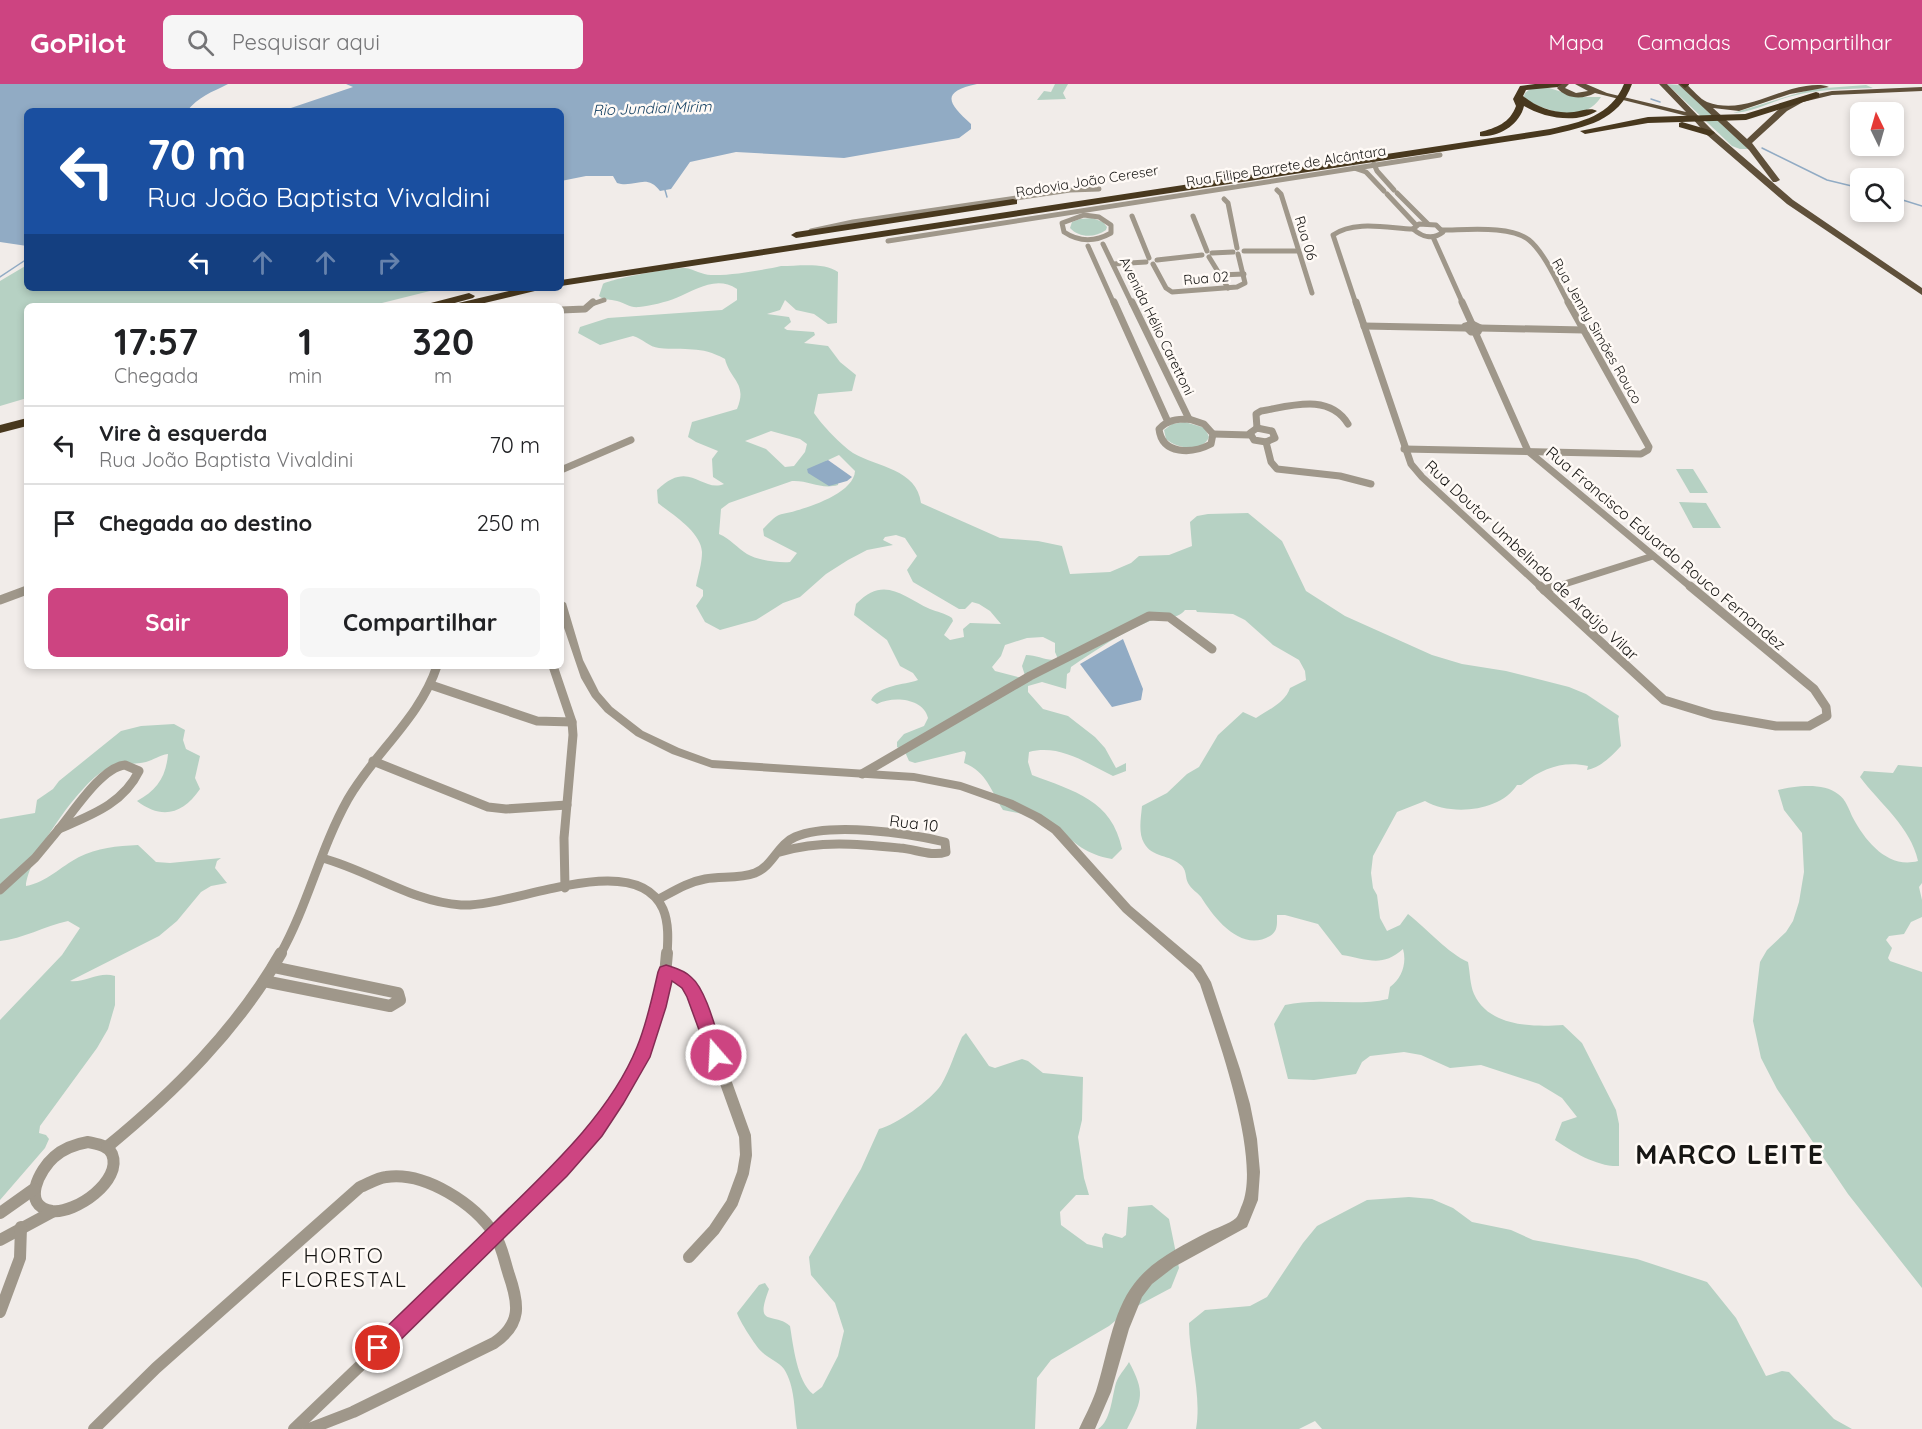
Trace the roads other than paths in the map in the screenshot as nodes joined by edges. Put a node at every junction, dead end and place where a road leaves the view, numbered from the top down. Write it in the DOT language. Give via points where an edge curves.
graph roads {
  1 [pos="1580,84"];
  2 [pos="1628,84"];
  3 [pos="1663,84"];
  4 [pos="1683,84"];
  5 [pos="1881,84"];
  6 [pos="1562,86"];
  7 [pos="1894,87"];
  8 [pos="1591,89"];
  9 [pos="1922,89"];
  10 [pos="1672,93"];
  11 [pos="1584,95"];
  12 [pos="1616,95"];
  13 [pos="1518,96"];
  14 [pos="1816,96"];
  15 [pos="1701,100"];
  16 [pos="1644,103"];
  17 [pos="1599,109"];
  18 [pos="1694,117"];
  19 [pos="1710,133"];
  20 [pos="1553,137"];
  21 [pos="1464,139"];
  22 [pos="1748,143"];
  23 [pos="1477,144"];
  24 [pos="1732,152"];
  25 [pos="1757,153"];
  26 [pos="1440,155"];
  27 [pos="1374,164"];
  28 [pos="1351,167"];
  29 [pos="1377,171"];
  30 [pos="1366,172"];
  31 [pos="1240,173"];
  32 [pos="1142,183"];
  33 [pos="1105,188"];
  34 [pos="1277,190"];
  35 [pos="1384,191"];
  36 [pos="1396,192"];
  37 [pos="1224,199"];
  38 [pos="1393,199"];
  39 [pos="1116,204"];
  40 [pos="1098,208"];
  41 [pos="1059,215"];
  42 [pos="1132,216"];
  43 [pos="1193,216"];
  44 [pos="1042,218"];
  45 [pos="1107,221"];
  46 [pos="1428,224"];
  47 [pos="1062,226"];
  48 [pos="1415,227"];
  49 [pos="1442,230"];
  50 [pos="1433,237"];
  51 [pos="888,241"];
  52 [pos="1103,243"];
  53 [pos="1087,245"];
  54 [pos="797,246"];
  55 [pos="742,248"];
  56 [pos="1238,251"];
  57 [pos="1297,251"];
  58 [pos="1207,254"];
  59 [pos="1095,260"];
  60 [pos="1112,261"];
  61 [pos="1151,261"];
  62 [pos="1244,274"];
  63 [pos="1220,275"];
  64 [pos="564,276"];
  65 [pos="564,283"];
  66 [pos="1922,287"];
  67 [pos="1228,288"];
  68 [pos="490,291"];
  69 [pos="522,291"];
  70 [pos="1922,292"];
  71 [pos="1312,293"];
  72 [pos="604,300"];
  73 [pos="443,303"];
  74 [pos="471,303"];
  75 [pos="564,310"];
  76 [pos="1140,321"];
  77 [pos="1123,322"];
  78 [pos="1364,326"];
  79 [pos="1473,328"];
  80 [pos="1584,330"];
  81 [pos="24,415"];
  82 [pos="1189,419"];
  83 [pos="0,421"];
  84 [pos="1168,422"];
  85 [pos="24,423"];
  86 [pos="1348,424"];
  87 [pos="1257,428"];
  88 [pos="0,429"];
  89 [pos="1213,434"];
  90 [pos="1250,435"];
  91 [pos="631,440"];
  92 [pos="1266,442"];
  93 [pos="1404,449"];
  94 [pos="1528,451"];
  95 [pos="564,469"];
  96 [pos="1371,484"];
  97 [pos="1653,556"];
  98 [pos="24,590"];
  99 [pos="24,590"];
  100 [pos="1544,591"];
  101 [pos="0,595"];
  102 [pos="0,600"];
  103 [pos="564,613"];
  104 [pos="1212,649"];
  105 [pos="436,669"];
  106 [pos="554,669"];
  107 [pos="431,685"];
  108 [pos="1826,708"];
  109 [pos="572,722"];
  110 [pos="373,761"];
  111 [pos="862,774"];
  112 [pos="567,805"];
  113 [pos="59,830"];
  114 [pos="808,832"];
  115 [pos="807,844"];
  116 [pos="780,852"];
  117 [pos="322,858"];
  118 [pos="565,888"];
  119 [pos="0,890"];
  120 [pos="659,899"];
  121 [pos="273,968"];
  122 [pos="666,972"];
  123 [pos="264,981"];
  124 [pos="107,1147"];
  125 [pos="34,1189"];
  126 [pos="52,1212"];
  127 [pos="0,1213"];
  128 [pos="21,1227"];
  129 [pos="496,1236"];
  130 [pos="0,1240"];
  131 [pos="689,1257"];
  132 [pos="0,1312"];
  133 [pos="94,1429"];
  134 [pos="294,1429"];
  135 [pos="309,1429"];
  136 [pos="1087,1429"];
  1 -- 8 [label="main road"];
  2 -- 12 [label="highway"];
  3 -- 10 [label="main road"];
  4 -- 15 [label="main road"];
  5 -- 15 [label="main road" via="1802,89 1736,110 1719,109"];
  6 -- 11 [label="main road" via="1569,93"];
  6 -- 13 [label="highway" via="1523,88"];
  7 -- 9 [label="main road"];
  7 -- 14 [label="main road"];
  8 -- 11 [label="main road" via="1591,93"];
  8 -- 12 [label="main road"];
  10 -- 16 [label="main road" via="1670,104"];
  10 -- 18 [label="main road"];
  11 -- 12 [label="main road"];
  12 -- 16 [label="main road"];
  12 -- 17 [label="highway, Rodovia João Cereser"];
  12 -- 23 [label="highway" via="1602,116 1573,127"];
  13 -- 17 [label="highway" via="1532,108 1558,115"];
  13 -- 21 [label="highway" via="1519,111 1509,123"];
  14 -- 20 [label="highway" via="1736,118 1632,123"];
  14 -- 22 [label="main road" via="1790,104"];
  15 -- 22 [label="main road"];
  16 -- 18 [label="main road"];
  17 -- 21 [label="highway, Rodovia João Cereser" via="1541,128"];
  18 -- 19 [label="main road"];
  19 -- 20 [label="highway" via="1658,124"];
  19 -- 24 [label="main road"];
  20 -- 23 [label="highway"];
  20 -- 26 [label="highway"];
  21 -- 31 [label="highway, Rodovia João Cereser"];
  22 -- 25 [label="main road"];
  23 -- 54 [label="highway, Rodovia João Cereser"];
  24 -- 25 [label="main road"];
  24 -- 70 [label="main road" via="1810,217"];
  25 -- 66 [label="main road" via="1773,177 1801,205"];
  26 -- 27 [label="street, Rua Filipe Barrete de Alcântara"];
  27 -- 28 [label="street, Rua Filipe Barrete de Alcântara"];
  27 -- 29 [label="street"];
  28 -- 30 [label="street"];
  28 -- 39 [label="street, Rua Filipe Barrete de Alcântara"];
  29 -- 30 [label="street"];
  29 -- 36 [label="street"];
  30 -- 35 [label="street"];
  31 -- 32 [label="highway"];
  31 -- 55 [label="highway, Rodovia João Cereser"];
  33 -- 55 [label="highway" via="805,233"];
  34 -- 57 [label="street, Rua 06"];
  35 -- 36 [label="street"];
  35 -- 38 [label="street"];
  36 -- 38 [label="street"];
  36 -- 46 [label="street"];
  37 -- 56 [label="street"];
  38 -- 48 [label="street"];
  39 -- 40 [label="street, Rua Filipe Barrete de Alcântara"];
  39 -- 45 [label="street"];
  40 -- 41 [label="street, Rua Filipe Barrete de Alcântara"];
  40 -- 45 [label="street"];
  41 -- 44 [label="street, Rua Filipe Barrete de Alcântara"];
  41 -- 47 [label="street"];
  42 -- 61 [label="street"];
  43 -- 58 [label="street"];
  44 -- 47 [label="street"];
  44 -- 51 [label="street, Rua Filipe Barrete de Alcântara"];
  45 -- 47 [label="street" via="1084,215 1071,218"];
  45 -- 52 [label="street" via="1112,228"];
  46 -- 48 [label="street"];
  46 -- 49 [label="street"];
  47 -- 53 [label="street" via="1070,236"];
  48 -- 50 [label="street" via="1420,235"];
  48 -- 78 [label="street, Rua Doutor Umbelindo de Araújo Vilar" via="1352,227 1334,235"];
  49 -- 50 [label="street" via="1441,235"];
  49 -- 80 [label="street, Rua Jenny Simões Rouco" via="1501,231 1518,233 1529,240"];
  50 -- 79 [label="street, Rua Francisco Eduardo Rouco Fernandez"];
  51 -- 54 [label="highway"];
  52 -- 53 [label="street"];
  52 -- 53 [label="street"];
  52 -- 60 [label="street, Avenida Hélio Carettoni"];
  53 -- 59 [label="street, Avenida Hélio Carettoni"];
  54 -- 65 [label="highway, Rodovia João Cereser"];
  55 -- 64 [label="highway, Rodovia João Cereser"];
  56 -- 57 [label="street"];
  56 -- 58 [label="street"];
  56 -- 62 [label="street"];
  57 -- 71 [label="street, Rua 06"];
  58 -- 61 [label="street"];
  58 -- 63 [label="street"];
  59 -- 60 [label="street"];
  59 -- 77 [label="street, Avenida Hélio Carettoni"];
  60 -- 61 [label="street"];
  60 -- 76 [label="street, Avenida Hélio Carettoni"];
  61 -- 67 [label="street, Rua 02" via="1170,291"];
  62 -- 63 [label="street"];
  62 -- 67 [label="street, Rua 02" via="1243,285"];
  63 -- 67 [label="street"];
  68 -- 73 [label="highway"];
  69 -- 74 [label="highway"];
  72 -- 75 [label="street" via="585,309"];
  76 -- 77 [label="street"];
  76 -- 82 [label="street, Avenida Hélio Carettoni"];
  77 -- 84 [label="street, Avenida Hélio Carettoni"];
  78 -- 79 [label="street"];
  78 -- 93 [label="street, Rua Doutor Umbelindo de Araújo Vilar"];
  79 -- 80 [label="street"];
  79 -- 94 [label="street, Rua Francisco Eduardo Rouco Fernandez"];
  80 -- 94 [label="street, Rua Jenny Simões Rouco" via="1648,450 1641,454"];
  81 -- 83 [label="highway"];
  82 -- 84 [label="street, Avenida Hélio Carettoni"];
  82 -- 89 [label="street, Avenida Hélio Carettoni" via="1204,424"];
  84 -- 89 [label="street, Avenida Hélio Carettoni" via="1159,429 1161,440 1181,450 1206,448"];
  85 -- 88 [label="highway"];
  86 -- 87 [label="street" via="1339,409 1320,403 1261,411 1256,414"];
  87 -- 90 [label="street"];
  87 -- 92 [label="street" via="1274,433 1275,438"];
  89 -- 90 [label="street"];
  90 -- 92 [label="street"];
  91 -- 95 [label="street"];
  92 -- 96 [label="street" via="1277,469 1340,476"];
  93 -- 94 [label="street"];
  93 -- 100 [label="street, Rua Doutor Umbelindo de Araújo Vilar" via="1422,477"];
  94 -- 97 [label="street, Rua Francisco Eduardo Rouco Fernandez"];
  97 -- 100 [label="street"];
  97 -- 108 [label="street, Rua Francisco Eduardo Rouco Fernandez" via="1814,689"];
  98 -- 101 [label="street"];
  99 -- 102 [label="street"];
  100 -- 108 [label="street, Rua Doutor Umbelindo de Araújo Vilar" via="1654,692 1675,705 1772,725 1807,726 1827,716"];
  103 -- 111 [label="street" via="579,661 594,691 617,718 651,740 712,764"];
  104 -- 111 [label="street" via="1169,617 1149,616 1030,676"];
  105 -- 107 [label="street"];
  106 -- 109 [label="street"];
  107 -- 109 [label="street" via="537,721"];
  107 -- 110 [label="street"];
  109 -- 112 [label="street"];
  110 -- 112 [label="street" via="488,807"];
  110 -- 117 [label="street" via="345,804"];
  111 -- 136 [label="street" via="950,783 1037,817 1056,830 1127,909 1197,969 1205,982 1245,1109 1253,1200 1242,1222 1171,1261 1146,1281 1128,1308 1108,1383"];
  112 -- 118 [label="street"];
  113 -- 113 [label="street" via="115,765 127,765 138,771 129,789 117,800"];
  113 -- 119 [label="street"];
  114 -- 115 [label="street"];
  114 -- 115 [label="street, Rua 10" via="915,836 945,842 947,848 939,855 913,849"];
  114 -- 116 [label="street, Rua 10" via="784,843"];
  115 -- 116 [label="street, Rua 10"];
  116 -- 120 [label="street, Rua 10" via="751,874 708,878"];
  117 -- 118 [label="street" via="453,904 475,906"];
  117 -- 121 [label="street" via="307,901"];
  118 -- 120 [label="street" via="606,880 626,881"];
  120 -- 122 [label="street" via="669,925"];
  121 -- 123 [label="street"];
  121 -- 123 [label="street" via="401,995 398,1003 390,1006"];
  122 -- 129 [label="street" via="644,1052 617,1098 596,1130 561,1170"];
  122 -- 131 [label="street" via="688,983 694,994 746,1148 743,1179 736,1198 715,1230"];
  123 -- 124 [label="street" via="187,1074 146,1116"];
  124 -- 125 [label="street" via="88,1142 64,1149 44,1167"];
  124 -- 126 [label="street" via="113,1158 111,1173 102,1188 87,1202"];
  125 -- 126 [label="street" via="41,1208"];
  125 -- 127 [label="street"];
  126 -- 128 [label="street"];
  128 -- 130 [label="street"];
  128 -- 132 [label="street" via="20,1258"];
  129 -- 133 [label="street" via="466,1204 444,1189 402,1177 373,1180 360,1187 156,1368"];
  129 -- 134 [label="street"];
  129 -- 135 [label="street" via="516,1295 514,1322 506,1335 353,1412"];
}
